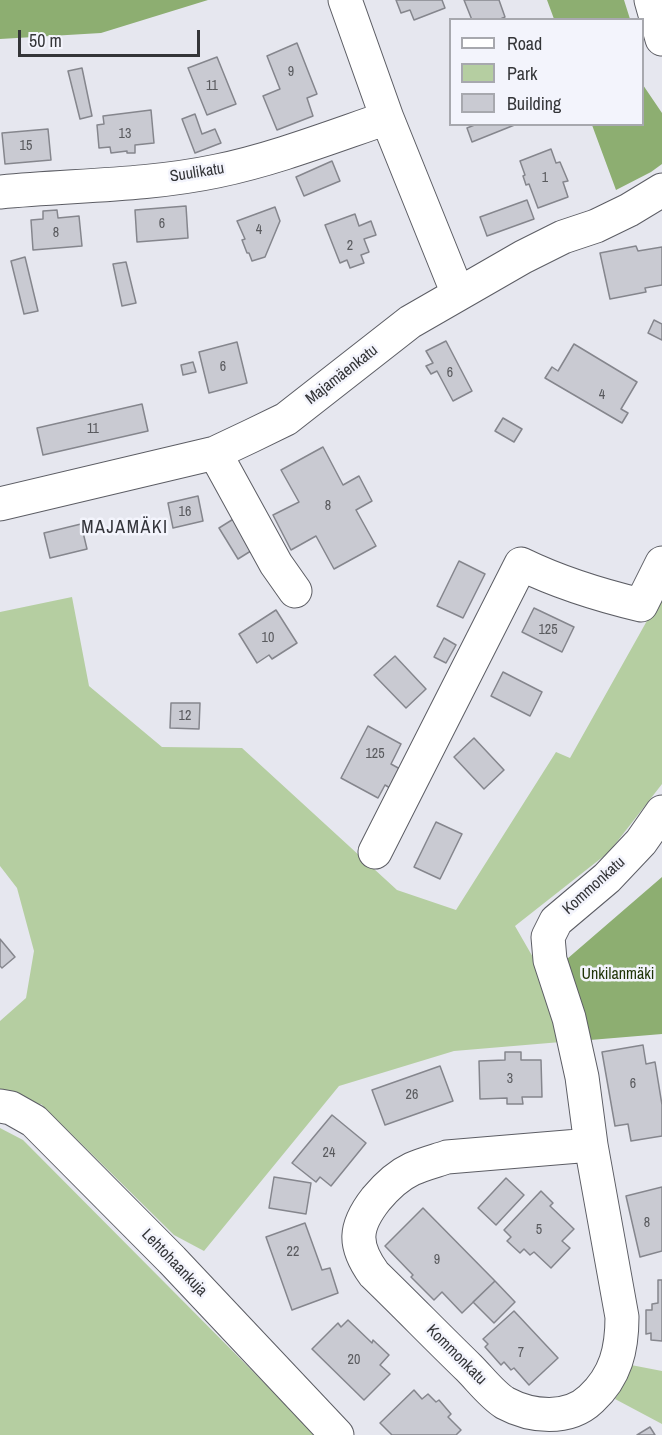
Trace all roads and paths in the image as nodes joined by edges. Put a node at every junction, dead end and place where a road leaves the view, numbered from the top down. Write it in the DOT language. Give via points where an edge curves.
graph roads {
  1 [pos="345,0"];
  2 [pos="651,0"];
  3 [pos="662,39"];
  4 [pos="387,118"];
  5 [pos="662,190"];
  6 [pos="0,192"];
  7 [pos="458,294"];
  8 [pos="215,453"];
  9 [pos="0,504"];
  10 [pos="662,563"];
  11 [pos="295,591"];
  12 [pos="662,812"];
  13 [pos="375,852"];
  14 [pos="0,1106"];
  15 [pos="591,1144"];
  16 [pos="337,1435"];
  1 -- 4 [label="street"];
  2 -- 3 [label="street"];
  4 -- 6 [label="street, Suulikatu" via="216,171 141,182"];
  4 -- 7 [label="street"];
  5 -- 7 [label="street, Majamäenkatu" via="596,226 523,257"];
  7 -- 8 [label="street, Majamäenkatu" via="410,322 286,419"];
  8 -- 9 [label="street, Majamäenkatu"];
  8 -- 11 [label="street"];
  10 -- 13 [label="street" via="641,605 590,592 521,564"];
  12 -- 15 [label="street, Kommonkatu" via="641,842 607,878 556,921 548,937 550,960 569,1018 582,1077"];
  14 -- 16 [label="street, Lehtohaankuja" via="34,1121"];
  15 -- 15 [label="street, Kommonkatu" via="622,1317 622,1338 611,1376 589,1402 571,1411 533,1414 503,1402 374,1274 359,1248 358,1234 361,1221 394,1180 429,1163 447,1157"];
}
